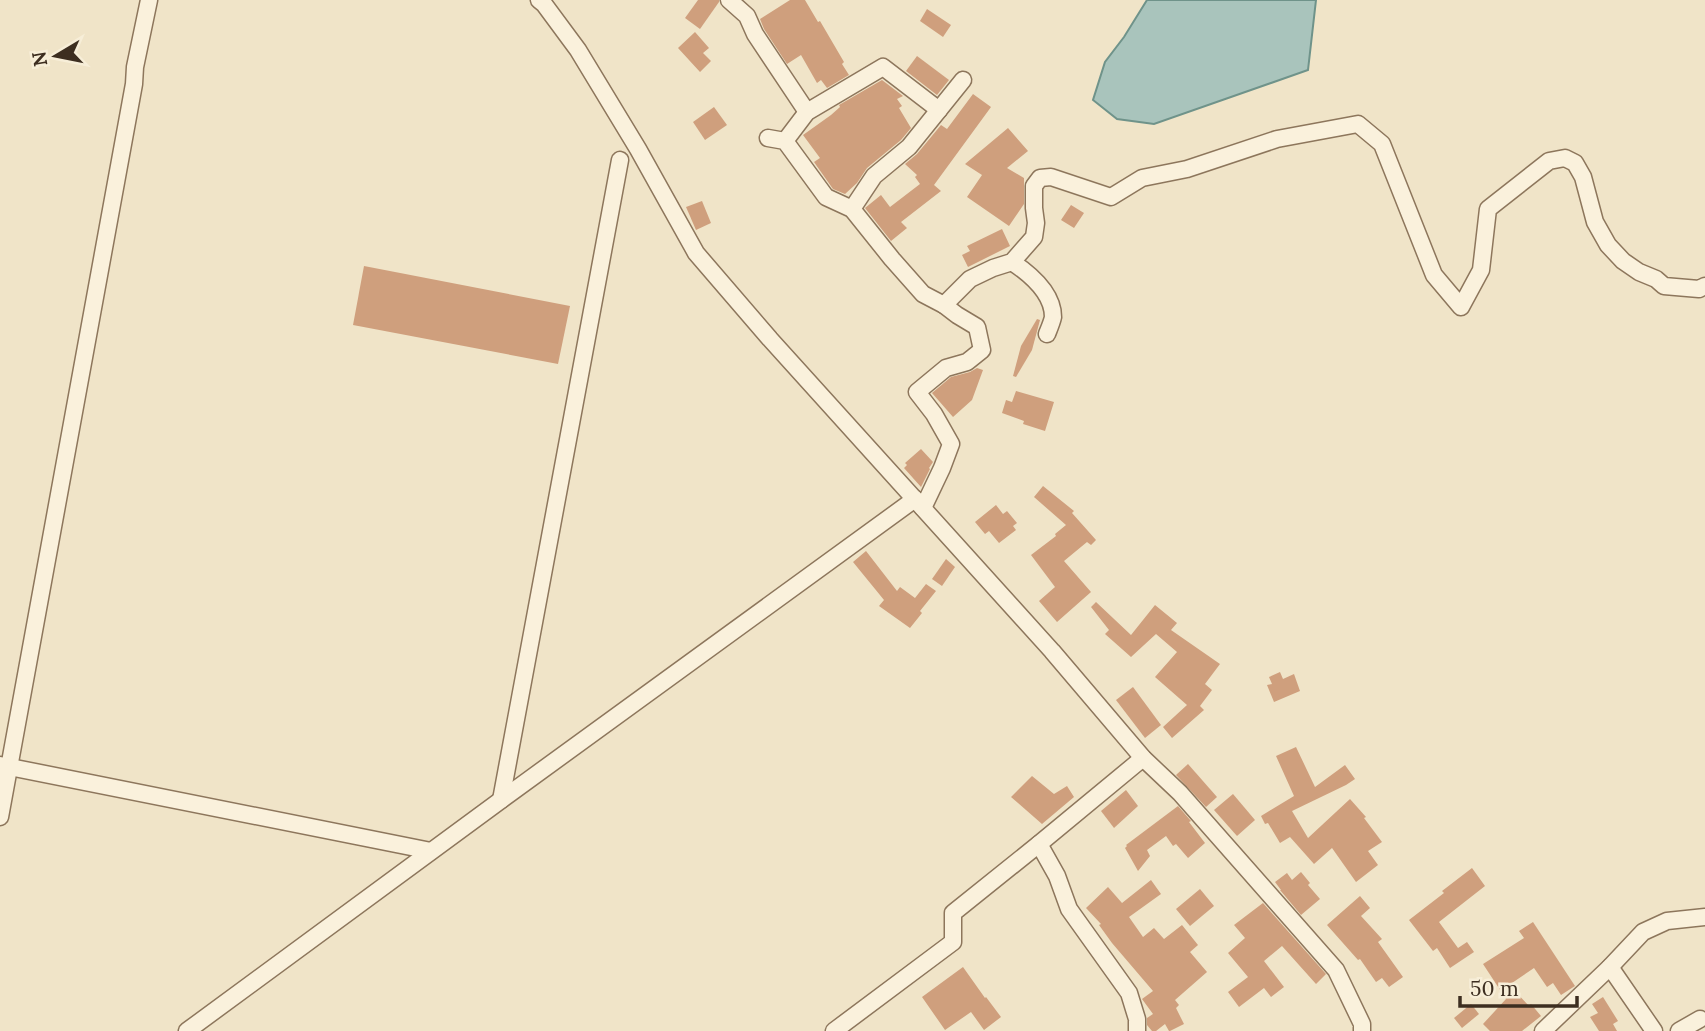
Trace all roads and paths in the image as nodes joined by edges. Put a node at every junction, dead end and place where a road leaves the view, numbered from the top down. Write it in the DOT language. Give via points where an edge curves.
graph roads {
  1 [pos="149,0"];
  2 [pos="539,0"];
  3 [pos="729,0"];
  4 [pos="963,80"];
  5 [pos="939,110"];
  6 [pos="807,112"];
  7 [pos="620,160"];
  8 [pos="852,209"];
  9 [pos="1012,262"];
  10 [pos="1705,286"];
  11 [pos="944,305"];
  12 [pos="1047,334"];
  13 [pos="919,504"];
  14 [pos="1143,758"];
  15 [pos="4,766"];
  16 [pos="500,800"];
  17 [pos="0,817"];
  18 [pos="1039,844"];
  19 [pos="431,851"];
  20 [pos="1705,917"];
  21 [pos="1610,967"];
  22 [pos="1700,1019"];
  23 [pos="187,1031"];
  24 [pos="834,1031"];
  25 [pos="1137,1031"];
  26 [pos="1362,1031"];
  27 [pos="1543,1031"];
  28 [pos="1654,1031"];
  29 [pos="1679,1031"];
  1 -- 15 [label="street"];
  2 -- 13 [label="street" via="578,50 696,253"];
  3 -- 6 [label="street" via="747,16"];
  4 -- 5 [label="street"];
  5 -- 6 [label="street" via="883,67"];
  5 -- 8 [label="street" via="909,147 874,176"];
  6 -- 8 [label="street" via="776,140 826,197"];
  7 -- 16 [label="street"];
  8 -- 11 [label="street" via="923,294"];
  9 -- 10 [label="street" via="1034,237 1034,186 1040,178 1051,177 1111,197 1142,178 1187,169 1277,139 1358,124 1382,144 1434,275 1461,307 1481,270 1488,209 1549,161 1564,158 1575,163 1595,222 1623,261 1664,286"];
  9 -- 11 [label="street" via="970,279"];
  9 -- 12 [label="street" via="1037,281 1048,299 1053,317"];
  11 -- 13 [label="street" via="977,327 982,350 910,392 934,414 951,444"];
  13 -- 14 [label="street"];
  13 -- 16 [label="street"];
  14 -- 18 [label="street"];
  14 -- 26 [label="street" via="1180,793 1336,970"];
  15 -- 17 [label="street"];
  15 -- 19 [label="street"];
  16 -- 19 [label="street"];
  18 -- 24 [label="street" via="953,913 953,942"];
  18 -- 25 [label="street" via="1069,909 1129,993"];
  19 -- 23 [label="street"];
  20 -- 21 [label="street" via="1667,921 1643,932"];
  21 -- 27 [label="street"];
  21 -- 28 [label="street"];
  22 -- 29 [label="street"];
}
